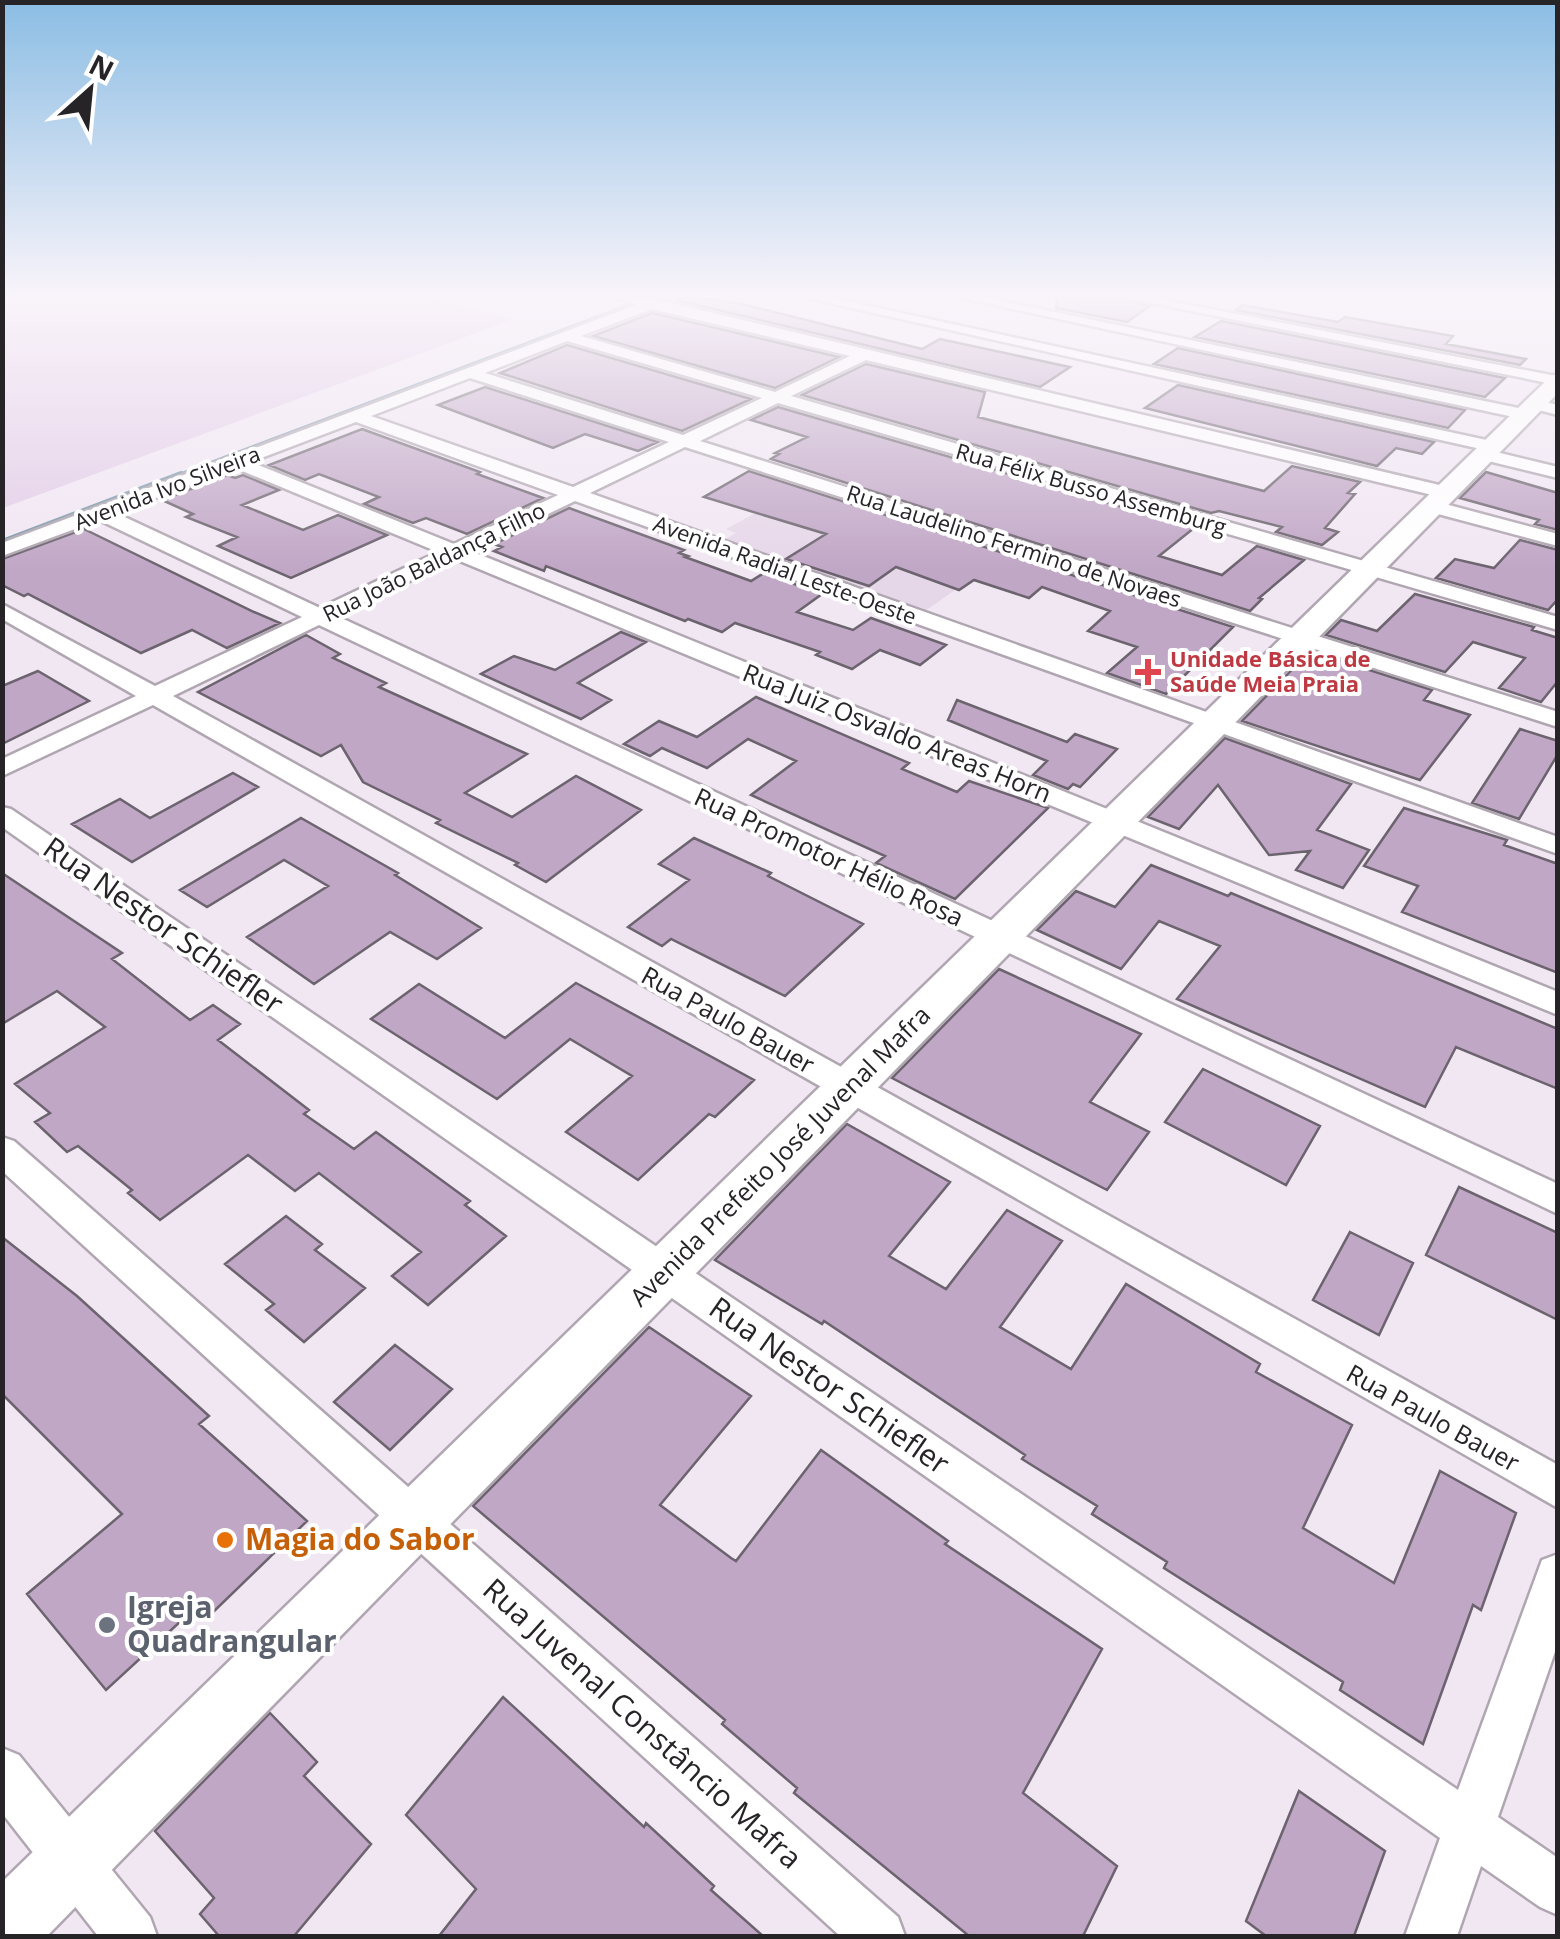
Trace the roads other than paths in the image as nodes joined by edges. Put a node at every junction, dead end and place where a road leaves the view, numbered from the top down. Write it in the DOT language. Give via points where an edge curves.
graph roads {
  1 [pos="430,387"];
  2 [pos="518,387"];
  3 [pos="743,387"];
  4 [pos="796,387"];
  5 [pos="1052,387"];
  6 [pos="1084,387"];
  7 [pos="1220,387"];
  8 [pos="1478,387"];
  9 [pos="1503,387"];
  10 [pos="1077,392"];
  11 [pos="776,397"];
  12 [pos="1545,398"];
  13 [pos="356,416"];
  14 [pos="685,441"];
  15 [pos="1487,450"];
  16 [pos="236,462"];
  17 [pos="1558,472"];
  18 [pos="574,494"];
  19 [pos="1438,499"];
  20 [pos="100,513"];
  21 [pos="1558,540"];
  22 [pos="2,550"];
  23 [pos="456,552"];
  24 [pos="1368,569"];
  25 [pos="2,610"];
  26 [pos="320,617"];
  27 [pos="1558,624"];
  28 [pos="1299,638"];
  29 [pos="155,696"];
  30 [pos="1558,720"];
  31 [pos="1214,723"];
  32 [pos="2,770"];
  33 [pos="2,815"];
  34 [pos="1114,822"];
  35 [pos="1558,846"];
  36 [pos="999,937"];
  37 [pos="1558,1004"];
  38 [pos="848,1088"];
  39 [pos="2,1150"];
  40 [pos="1558,1200"];
  41 [pos="664,1272"];
  42 [pos="1558,1488"];
  43 [pos="415,1520"];
  44 [pos="1558,1576"];
  45 [pos="2,1772"];
  46 [pos="1469,1828"];
  47 [pos="72,1862"];
  48 [pos="1558,1889"];
  49 [pos="2,1932"];
  50 [pos="131,1936"];
  51 [pos="879,1936"];
  52 [pos="1432,1936"];
  1 -- 13 [label="street, Avenida Ivo Silveira"];
  2 -- 14 [label="street, Rua Laudelino Fermino de Novaes"];
  3 -- 11 [label="street, Rua Félix Busso Assemburg"];
  4 -- 11 [label="street, Rua João Baldança Filho"];
  5 -- 10 [label="street"];
  6 -- 10 [label="street"];
  7 -- 15 [label="street"];
  8 -- 12 [label="street"];
  9 -- 12 [label="street"];
  10 -- 19 [label="street"];
  11 -- 14 [label="street, Rua João Baldança Filho"];
  11 -- 24 [label="street, Rua Félix Busso Assemburg"];
  12 -- 15 [label="main road, Avenida Prefeito José Juvenal Mafra"];
  13 -- 16 [label="street, Avenida Ivo Silveira"];
  13 -- 18 [label="street, Avenida Radial Leste-Oeste"];
  14 -- 18 [label="street, Rua João Baldança Filho"];
  14 -- 28 [label="street, Rua Laudelino Fermino de Novaes"];
  15 -- 17 [label="street"];
  15 -- 19 [label="main road, Avenida Prefeito José Juvenal Mafra"];
  16 -- 20 [label="street, Avenida Ivo Silveira"];
  16 -- 23 [label="street, Rua Juiz Osvaldo Areas Horn"];
  18 -- 23 [label="street, Rua João Baldança Filho"];
  18 -- 31 [label="street, Avenida Radial Leste-Oeste"];
  19 -- 21 [label="street"];
  19 -- 24 [label="main road, Avenida Prefeito José Juvenal Mafra"];
  20 -- 22 [label="street, Avenida Ivo Silveira"];
  20 -- 26 [label="street, Rua Promotor Hélio Rosa"];
  23 -- 26 [label="street, Rua João Baldança Filho"];
  23 -- 34 [label="street, Rua Juiz Osvaldo Areas Horn"];
  24 -- 27 [label="street, Rua Félix Busso Assemburg"];
  24 -- 28 [label="main road, Avenida Prefeito José Juvenal Mafra"];
  25 -- 29 [label="street, Rua Paulo Bauer"];
  26 -- 29 [label="street, Rua João Baldança Filho"];
  26 -- 36 [label="street, Rua Promotor Hélio Rosa"];
  28 -- 30 [label="street, Rua Laudelino Fermino de Novaes"];
  28 -- 31 [label="main road, Avenida Prefeito José Juvenal Mafra"];
  29 -- 32 [label="street, Rua João Baldança Filho"];
  29 -- 38 [label="street, Rua Paulo Bauer"];
  31 -- 34 [label="main road, Avenida Prefeito José Juvenal Mafra"];
  31 -- 35 [label="street, Avenida Radial Leste-Oeste"];
  33 -- 41 [label="street, Rua Nestor Schiefler"];
  34 -- 36 [label="main road, Avenida Prefeito José Juvenal Mafra"];
  34 -- 37 [label="street, Rua Juiz Osvaldo Areas Horn"];
  36 -- 38 [label="main road, Avenida Prefeito José Juvenal Mafra"];
  36 -- 40 [label="street, Rua Promotor Hélio Rosa"];
  38 -- 41 [label="main road, Avenida Prefeito José Juvenal Mafra"];
  38 -- 42 [label="street, Rua Paulo Bauer"];
  39 -- 43 [label="street, Rua Juvenal Constâncio Mafra"];
  41 -- 43 [label="main road, Avenida Prefeito José Juvenal Mafra"];
  41 -- 46 [label="street, Rua Nestor Schiefler"];
  43 -- 47 [label="main road, Avenida Prefeito José Juvenal Mafra"];
  43 -- 51 [label="street, Rua Juvenal Constâncio Mafra"];
  44 -- 46 [label="street"];
  45 -- 47 [label="street"];
  46 -- 48 [label="street, Rua Nestor Schiefler"];
  46 -- 52 [label="street"];
  47 -- 49 [label="main road, Avenida Prefeito José Juvenal Mafra"];
  47 -- 50 [label="street"];
}
